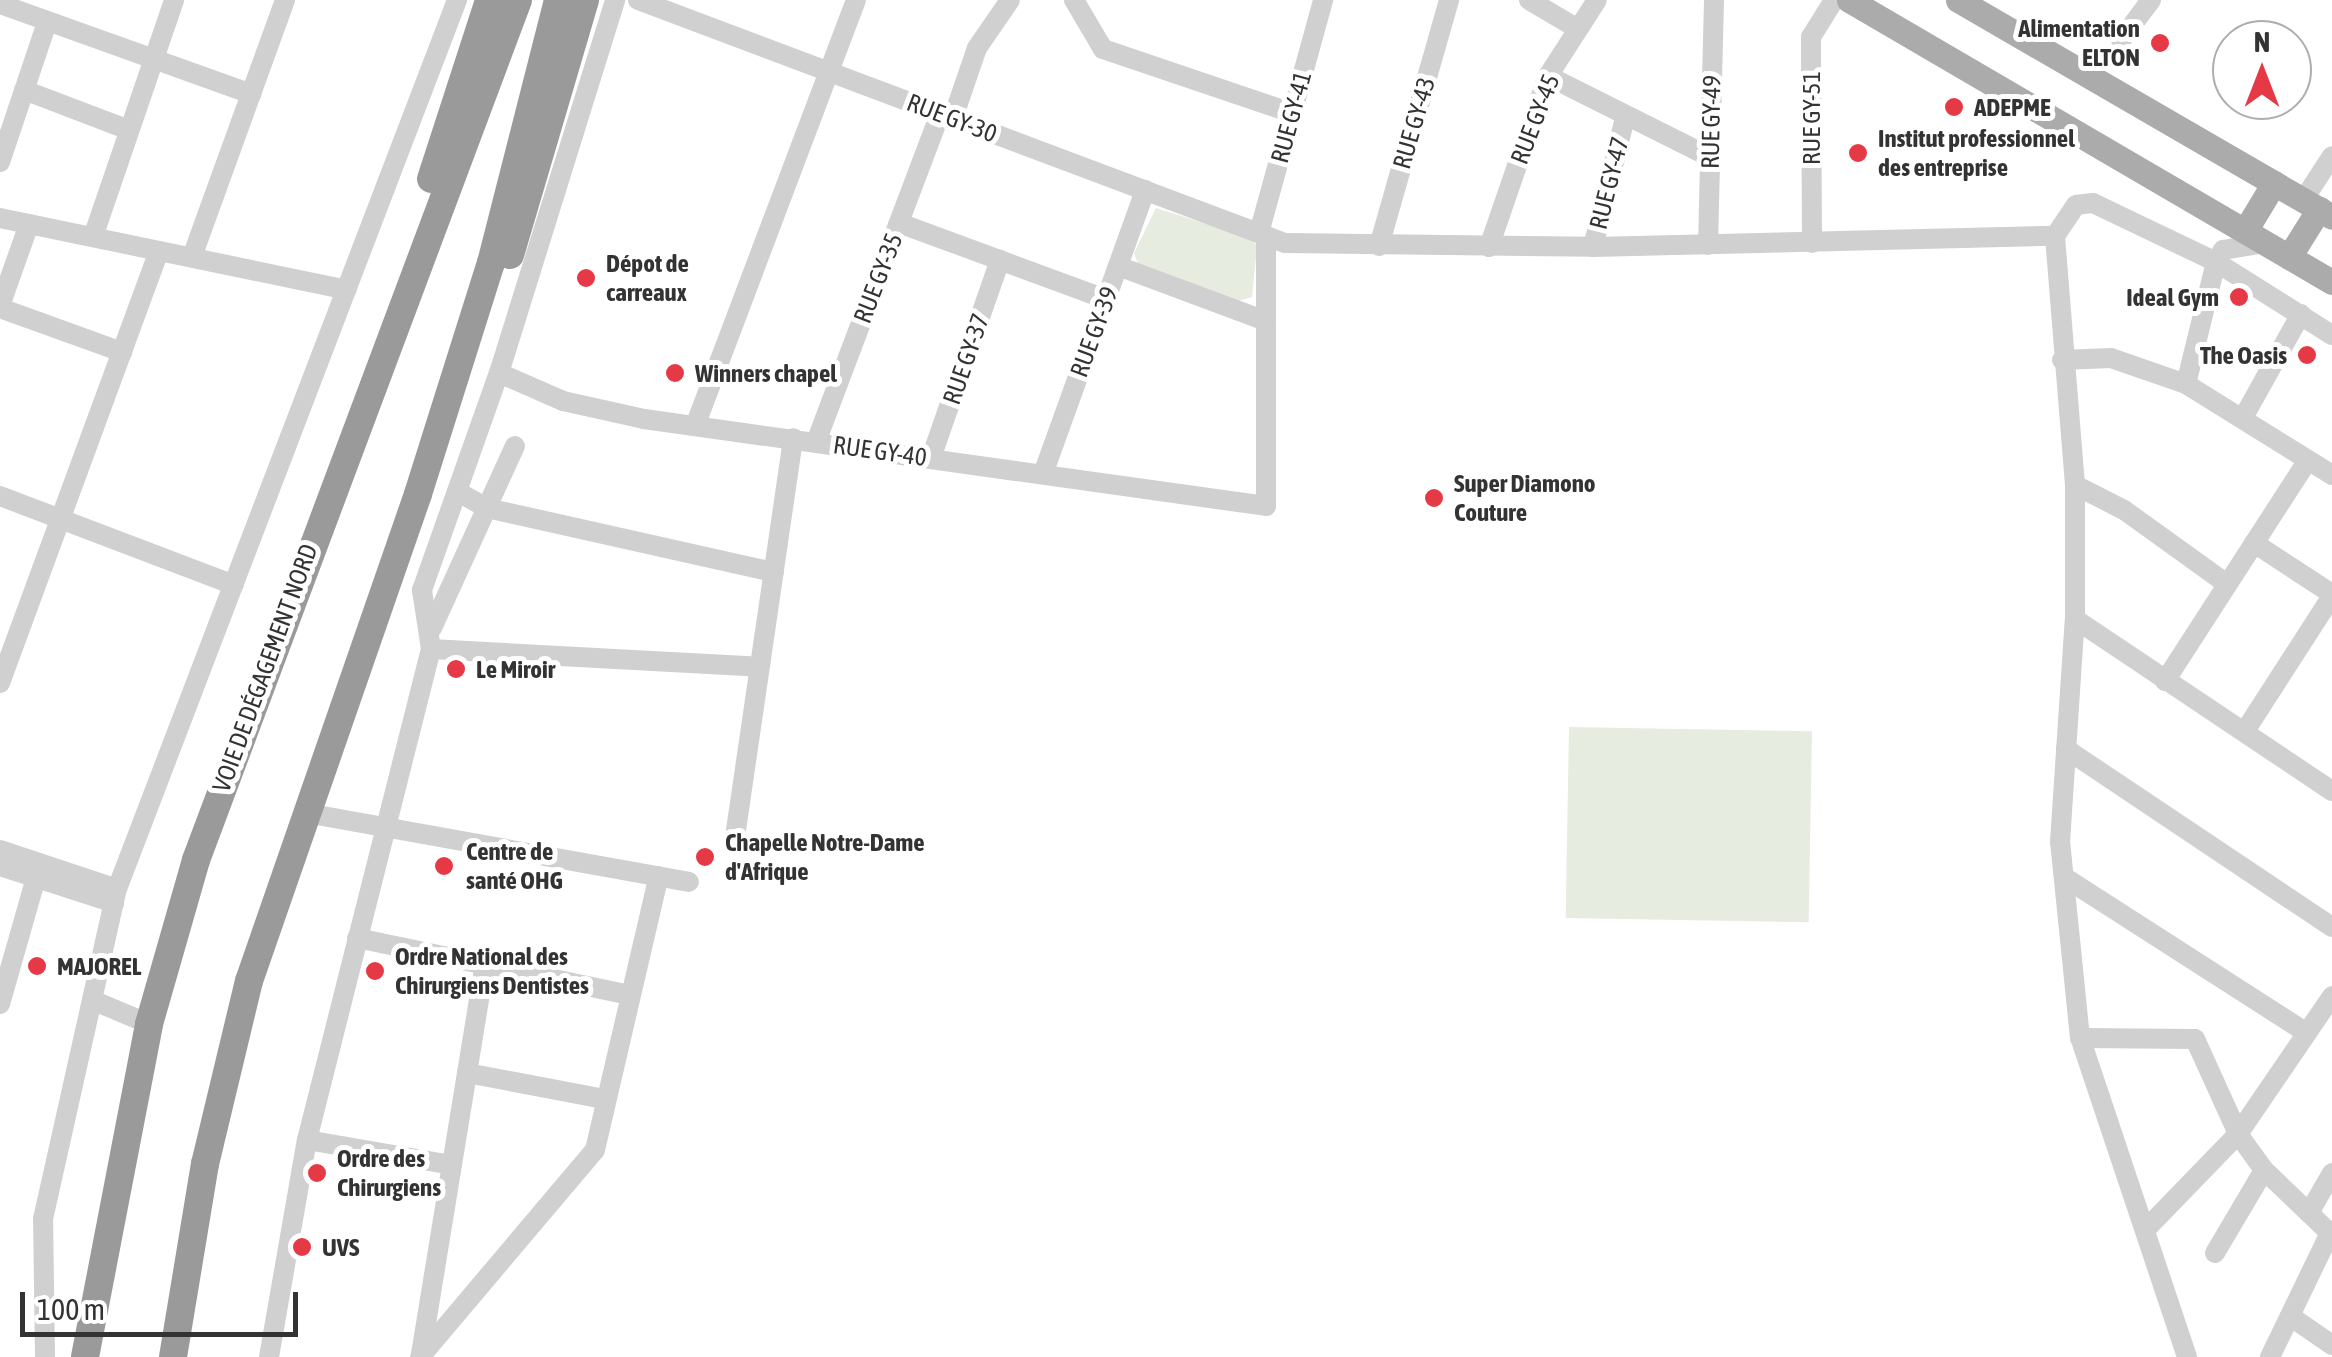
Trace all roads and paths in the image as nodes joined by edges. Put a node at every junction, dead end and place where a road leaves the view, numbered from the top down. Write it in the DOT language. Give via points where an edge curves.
graph roads {
  1 [pos="174,0"];
  2 [pos="284,0"];
  3 [pos="457,0"];
  4 [pos="490,0"];
  5 [pos="518,0"];
  6 [pos="558,0"];
  7 [pos="585,0"];
  8 [pos="615,0"];
  9 [pos="638,0"];
  10 [pos="856,0"];
  11 [pos="1010,0"];
  12 [pos="1074,0"];
  13 [pos="1449,0"];
  14 [pos="1529,0"];
  15 [pos="1597,0"];
  16 [pos="1714,0"];
  17 [pos="1834,0"];
  18 [pos="1849,0"];
  19 [pos="1958,0"];
  20 [pos="2151,0"];
  21 [pos="1318,2"];
  22 [pos="0,4"];
  23 [pos="683,8"];
  24 [pos="47,22"];
  25 [pos="1578,29"];
  26 [pos="2121,40"];
  27 [pos="153,58"];
  28 [pos="828,71"];
  29 [pos="1548,76"];
  30 [pos="24,90"];
  31 [pos="251,94"];
  32 [pos="1292,113"];
  33 [pos="947,116"];
  34 [pos="1625,118"];
  35 [pos="130,130"];
  36 [pos="2332,156"];
  37 [pos="1710,157"];
  38 [pos="0,162"];
  39 [pos="2274,183"];
  40 [pos="1145,190"];
  41 [pos="2319,208"];
  42 [pos="0,218"];
  43 [pos="899,223"];
  44 [pos="29,224"];
  45 [pos="1263,235"];
  46 [pos="2055,236"];
  47 [pos="93,237"];
  48 [pos="2255,237"];
  49 [pos="1812,243"];
  50 [pos="1708,245"];
  51 [pos="1380,246"];
  52 [pos="1489,246"];
  53 [pos="1593,247"];
  54 [pos="159,250"];
  55 [pos="192,257"];
  56 [pos="2289,257"];
  57 [pos="1000,260"];
  58 [pos="2216,262"];
  59 [pos="1118,266"];
  60 [pos="2332,282"];
  61 [pos="347,290"];
  62 [pos="1106,299"];
  63 [pos="0,307"];
  64 [pos="2300,314"];
  65 [pos="1266,322"];
  66 [pos="2332,335"];
  67 [pos="122,352"];
  68 [pos="2062,360"];
  69 [pos="499,373"];
  70 [pos="2186,384"];
  71 [pos="365,398"];
  72 [pos="2243,418"];
  73 [pos="695,426"];
  74 [pos="793,438"];
  75 [pos="816,442"];
  76 [pos="515,446"];
  77 [pos="931,458"];
  78 [pos="2308,460"];
  79 [pos="1043,474"];
  80 [pos="2332,475"];
  81 [pos="2074,484"];
  82 [pos="458,492"];
  83 [pos="418,494"];
  84 [pos="0,496"];
  85 [pos="1266,506"];
  86 [pos="486,508"];
  87 [pos="60,519"];
  88 [pos="2254,543"];
  89 [pos="774,572"];
  90 [pos="2227,584"];
  91 [pos="234,585"];
  92 [pos="2332,595"];
  93 [pos="2075,619"];
  94 [pos="431,638"];
  95 [pos="760,667"];
  96 [pos="2165,681"];
  97 [pos="0,683"];
  98 [pos="2245,732"];
  99 [pos="2066,749"];
  100 [pos="2331,788"];
  101 [pos="306,813"];
  102 [pos="385,827"];
  103 [pos="735,838"];
  104 [pos="0,850"];
  105 [pos="0,866"];
  106 [pos="659,876"];
  107 [pos="36,878"];
  108 [pos="2066,879"];
  109 [pos="689,882"];
  110 [pos="116,896"];
  111 [pos="2332,927"];
  112 [pos="357,938"];
  113 [pos="485,964"];
  114 [pos="629,995"];
  115 [pos="2332,996"];
  116 [pos="92,1000"];
  117 [pos="0,1004"];
  118 [pos="149,1024"];
  119 [pos="2306,1033"];
  120 [pos="2080,1038"];
  121 [pos="467,1073"];
  122 [pos="604,1099"];
  123 [pos="2238,1134"];
  124 [pos="307,1140"];
  125 [pos="452,1166"];
  126 [pos="2264,1170"];
  127 [pos="2332,1173"];
  128 [pos="2309,1213"];
  129 [pos="2146,1229"];
  130 [pos="2331,1234"];
  131 [pos="2215,1253"];
  132 [pos="2290,1316"];
  133 [pos="2332,1345"];
  134 [pos="45,1357"];
  135 [pos="85,1357"];
  136 [pos="173,1357"];
  137 [pos="268,1357"];
  138 [pos="420,1357"];
  139 [pos="2187,1357"];
  140 [pos="2270,1357"];
  1 -- 27 [label="street"];
  2 -- 31 [label="street"];
  3 -- 61 [label="street"];
  4 -- 71 [label="highway"];
  5 -- 71 [label="highway, VOIE DE DÉGAGEMENT NORD"];
  6 -- 83 [label="highway" via="491,263"];
  7 -- 83 [label="highway" via="545,151 490,316"];
  8 -- 69 [label="street"];
  9 -- 23 [label="street, RUE GY-30"];
  10 -- 28 [label="street"];
  11 -- 33 [label="street, RUE GY-35" via="977,48"];
  12 -- 32 [label="street" via="1103,49"];
  13 -- 51 [label="street, RUE GY-43"];
  14 -- 25 [label="street"];
  15 -- 25 [label="street, RUE GY-45"];
  16 -- 37 [label="street, RUE GY-49"];
  17 -- 49 [label="street, RUE GY-51" via="1811,37"];
  18 -- 48 [label="main road"];
  19 -- 39 [label="main road"];
  20 -- 26 [label="street"];
  21 -- 32 [label="street, RUE GY-41"];
  22 -- 24 [label="street"];
  23 -- 28 [label="street, RUE GY-30"];
  24 -- 27 [label="street"];
  24 -- 30 [label="street"];
  25 -- 29 [label="street, RUE GY-45"];
  27 -- 31 [label="street"];
  27 -- 35 [label="street"];
  28 -- 33 [label="street, RUE GY-30"];
  28 -- 73 [label="street"];
  29 -- 34 [label="street"];
  29 -- 52 [label="street, RUE GY-45"];
  30 -- 35 [label="street"];
  30 -- 38 [label="street"];
  31 -- 55 [label="street"];
  32 -- 45 [label="street, RUE GY-41"];
  33 -- 40 [label="street, RUE GY-30"];
  33 -- 43 [label="street, RUE GY-35"];
  34 -- 37 [label="street"];
  34 -- 53 [label="street, RUE GY-47"];
  35 -- 47 [label="street"];
  36 -- 41 [label="street"];
  37 -- 50 [label="street, RUE GY-49"];
  39 -- 41 [label="main road"];
  39 -- 48 [label="main road"];
  40 -- 45 [label="street, RUE GY-30"];
  40 -- 59 [label="street, RUE GY-39"];
  41 -- 56 [label="main road"];
  42 -- 44 [label="street"];
  43 -- 57 [label="street"];
  43 -- 75 [label="street, RUE GY-35"];
  44 -- 47 [label="street"];
  44 -- 63 [label="street"];
  45 -- 51 [label="street, RUE GY-30"];
  45 -- 65 [label="street, RUE GY-41"];
  46 -- 49 [label="street, RUE GY-30"];
  46 -- 58 [label="street" via="2076,205 2092,203"];
  46 -- 68 [label="street"];
  47 -- 54 [label="street"];
  48 -- 56 [label="main road"];
  48 -- 58 [label="street" via="2224,250"];
  49 -- 50 [label="street, RUE GY-30"];
  50 -- 53 [label="street, RUE GY-30"];
  51 -- 52 [label="street, RUE GY-30"];
  52 -- 53 [label="street, RUE GY-30"];
  54 -- 55 [label="street"];
  54 -- 67 [label="street"];
  55 -- 61 [label="street"];
  56 -- 60 [label="main road"];
  57 -- 62 [label="street"];
  57 -- 77 [label="street, RUE GY-37"];
  58 -- 64 [label="street"];
  58 -- 70 [label="street"];
  59 -- 62 [label="street, RUE GY-39"];
  59 -- 65 [label="street"];
  61 -- 91 [label="street"];
  62 -- 79 [label="street, RUE GY-39"];
  63 -- 67 [label="street"];
  64 -- 66 [label="street"];
  64 -- 72 [label="street"];
  65 -- 85 [label="street, RUE GY-41"];
  67 -- 87 [label="street"];
  68 -- 70 [label="street" via="2111,358"];
  68 -- 81 [label="street"];
  69 -- 73 [label="street, RUE GY-40" via="562,401"];
  69 -- 82 [label="street"];
  70 -- 72 [label="street"];
  71 -- 118 [label="highway, VOIE DE DÉGAGEMENT NORD" via="196,860"];
  72 -- 78 [label="street"];
  73 -- 74 [label="street, RUE GY-40"];
  74 -- 75 [label="street, RUE GY-40"];
  74 -- 89 [label="street"];
  75 -- 77 [label="street, RUE GY-40"];
  76 -- 86 [label="street"];
  77 -- 79 [label="street, RUE GY-40"];
  78 -- 80 [label="street"];
  78 -- 88 [label="street"];
  79 -- 85 [label="street, RUE GY-40"];
  81 -- 90 [label="street" via="2124,510"];
  81 -- 93 [label="street"];
  82 -- 86 [label="street"];
  82 -- 94 [label="street" via="422,590"];
  83 -- 101 [label="highway"];
  84 -- 87 [label="street"];
  86 -- 89 [label="street"];
  86 -- 94 [label="street"];
  87 -- 91 [label="street"];
  87 -- 97 [label="street"];
  88 -- 90 [label="street"];
  88 -- 92 [label="street"];
  89 -- 95 [label="street"];
  90 -- 96 [label="street"];
  91 -- 110 [label="street"];
  92 -- 98 [label="street"];
  93 -- 96 [label="street"];
  93 -- 99 [label="street"];
  94 -- 95 [label="street"];
  94 -- 102 [label="street"];
  95 -- 103 [label="street"];
  96 -- 98 [label="street"];
  98 -- 100 [label="street"];
  99 -- 108 [label="street" via="2060,842"];
  99 -- 111 [label="street"];
  101 -- 102 [label="street"];
  101 -- 136 [label="highway" via="230,1057"];
  102 -- 106 [label="street"];
  102 -- 112 [label="street"];
  104 -- 110 [label="street"];
  105 -- 107 [label="street"];
  106 -- 109 [label="street"];
  106 -- 114 [label="street"];
  107 -- 110 [label="street"];
  107 -- 117 [label="street"];
  108 -- 119 [label="street"];
  108 -- 120 [label="street"];
  110 -- 116 [label="street"];
  112 -- 113 [label="street"];
  112 -- 124 [label="street"];
  113 -- 114 [label="street"];
  113 -- 121 [label="street"];
  114 -- 122 [label="street"];
  115 -- 119 [label="street"];
  116 -- 118 [label="street"];
  116 -- 134 [label="street" via="43,1218"];
  118 -- 135 [label="highway, VOIE DE DÉGAGEMENT NORD"];
  119 -- 123 [label="street"];
  120 -- 123 [label="street" via="2190,1036"];
  120 -- 129 [label="street"];
  121 -- 122 [label="street"];
  121 -- 125 [label="street"];
  122 -- 138 [label="street" via="595,1150"];
  123 -- 126 [label="street"];
  123 -- 129 [label="street"];
  124 -- 125 [label="street"];
  124 -- 137 [label="street"];
  125 -- 138 [label="street"];
  126 -- 128 [label="street"];
  126 -- 131 [label="street"];
  127 -- 128 [label="street"];
  128 -- 130 [label="street"];
  129 -- 139 [label="street"];
  130 -- 132 [label="street"];
  132 -- 133 [label="street"];
  132 -- 140 [label="street"];
}
